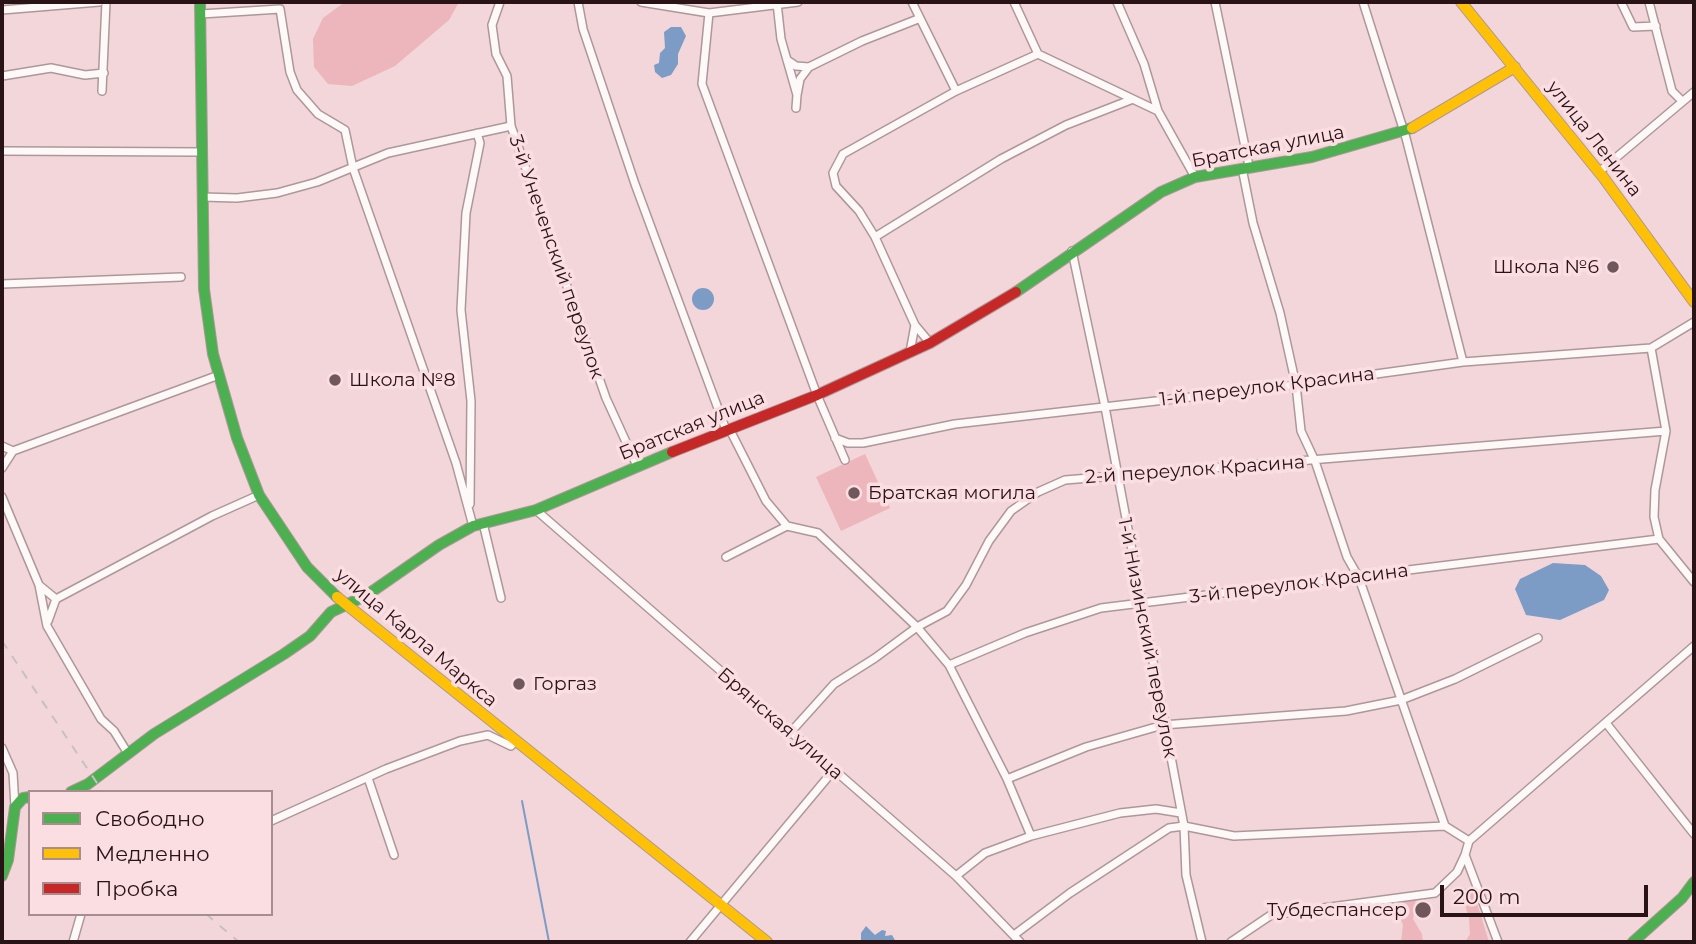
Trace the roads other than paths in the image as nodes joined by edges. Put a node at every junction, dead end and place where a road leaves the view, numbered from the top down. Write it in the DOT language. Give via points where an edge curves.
graph roads {
  1 [pos="99,2"];
  2 [pos="106,2"];
  3 [pos="200,2"];
  4 [pos="500,2"];
  5 [pos="578,2"];
  6 [pos="641,2"];
  7 [pos="798,2"];
  8 [pos="912,2"];
  9 [pos="1014,2"];
  10 [pos="1117,2"];
  11 [pos="1215,2"];
  12 [pos="1363,2"];
  13 [pos="1461,2"];
  14 [pos="1621,2"];
  15 [pos="1649,2"];
  16 [pos="777,4"];
  17 [pos="2,10"];
  18 [pos="709,13"];
  19 [pos="201,14"];
  20 [pos="918,19"];
  21 [pos="1656,26"];
  22 [pos="1038,54"];
  23 [pos="787,60"];
  24 [pos="809,67"];
  25 [pos="1515,67"];
  26 [pos="104,73"];
  27 [pos="2,76"];
  28 [pos="102,91"];
  29 [pos="956,91"];
  30 [pos="1694,92"];
  31 [pos="797,95"];
  32 [pos="1133,99"];
  33 [pos="1682,102"];
  34 [pos="796,108"];
  35 [pos="1158,111"];
  36 [pos="511,126"];
  37 [pos="477,133"];
  38 [pos="1402,133"];
  39 [pos="2,151"];
  40 [pos="201,152"];
  41 [pos="1246,167"];
  42 [pos="352,168"];
  43 [pos="1599,172"];
  44 [pos="1195,177"];
  45 [pos="202,197"];
  46 [pos="875,237"];
  47 [pos="1072,251"];
  48 [pos="181,277"];
  49 [pos="2,284"];
  50 [pos="1694,302"];
  51 [pos="1694,322"];
  52 [pos="915,326"];
  53 [pos="930,343"];
  54 [pos="1651,348"];
  55 [pos="909,352"];
  56 [pos="1463,362"];
  57 [pos="219,375"];
  58 [pos="1296,385"];
  59 [pos="817,395"];
  60 [pos="1105,407"];
  61 [pos="728,430"];
  62 [pos="1666,431"];
  63 [pos="835,438"];
  64 [pos="2,446"];
  65 [pos="13,452"];
  66 [pos="845,460"];
  67 [pos="1315,461"];
  68 [pos="637,466"];
  69 [pos="2,468"];
  70 [pos="1116,473"];
  71 [pos="259,495"];
  72 [pos="2,497"];
  73 [pos="536,510"];
  74 [pos="470,515"];
  75 [pos="478,525"];
  76 [pos="787,526"];
  77 [pos="1659,539"];
  78 [pos="726,557"];
  79 [pos="1359,578"];
  80 [pos="1694,582"];
  81 [pos="39,585"];
  82 [pos="501,598"];
  83 [pos="56,599"];
  84 [pos="1141,604"];
  85 [pos="345,605"];
  86 [pos="47,625"];
  87 [pos="917,627"];
  88 [pos="1538,638"];
  89 [pos="1694,646"];
  90 [pos="948,665"];
  91 [pos="1401,701"];
  92 [pos="1606,723"];
  93 [pos="1163,725"];
  94 [pos="789,734"];
  95 [pos="515,741"];
  96 [pos="2,748"];
  97 [pos="127,752"];
  98 [pos="833,771"];
  99 [pos="368,778"];
  100 [pos="1007,779"];
  101 [pos="75,790"];
  102 [pos="28,797"];
  103 [pos="15,807"];
  104 [pos="1181,813"];
  105 [pos="273,820"];
  106 [pos="1184,826"];
  107 [pos="1445,826"];
  108 [pos="1694,834"];
  109 [pos="1031,836"];
  110 [pos="1469,841"];
  111 [pos="394,855"];
  112 [pos="1465,855"];
  113 [pos="2,876"];
  114 [pos="956,876"];
  115 [pos="1694,882"];
  116 [pos="720,904"];
  117 [pos="80,916"];
  118 [pos="1014,935"];
  119 [pos="73,942"];
  120 [pos="690,942"];
  121 [pos="767,942"];
  122 [pos="1020,942"];
  123 [pos="1202,942"];
  124 [pos="1231,942"];
  125 [pos="1498,942"];
  126 [pos="1633,942"];
  1 -- 17 [label="street"];
  2 -- 26 [label="street"];
  3 -- 19 [label="street, улица Карла Маркса"];
  4 -- 36 [label="street, 3-й Унеченский переулок" via="492,25 496,54 507,76"];
  5 -- 61 [label="street" via="635,184"];
  6 -- 18 [label="street"];
  7 -- 16 [label="street"];
  8 -- 20 [label="street"];
  9 -- 22 [label="street"];
  10 -- 35 [label="street"];
  11 -- 41 [label="street"];
  12 -- 38 [label="street"];
  13 -- 25 [label="street, улица Ленина"];
  14 -- 21 [label="street" via="1633,27"];
  15 -- 21 [label="street"];
  16 -- 18 [label="street"];
  16 -- 23 [label="street"];
  18 -- 59 [label="street" via="702,84"];
  19 -- 40 [label="street, улица Карла Маркса"];
  19 -- 42 [label="street" via="280,9 297,90 318,114 345,130"];
  20 -- 24 [label="street"];
  20 -- 29 [label="street"];
  21 -- 33 [label="street" via="1672,90"];
  22 -- 29 [label="street"];
  22 -- 32 [label="street"];
  23 -- 24 [label="street"];
  23 -- 31 [label="street"];
  24 -- 31 [label="street" via="800,79"];
  25 -- 38 [label="street, Братская улица"];
  25 -- 43 [label="street, улица Ленина"];
  26 -- 27 [label="street" via="85,75 51,68"];
  26 -- 28 [label="street"];
  29 -- 46 [label="street" via="843,154 833,173 836,186"];
  30 -- 33 [label="street"];
  31 -- 34 [label="street"];
  32 -- 35 [label="street"];
  32 -- 46 [label="street" via="1001,159"];
  33 -- 43 [label="street"];
  35 -- 44 [label="street"];
  36 -- 37 [label="street"];
  36 -- 68 [label="street, 3-й Унеченский переулок" via="606,398"];
  37 -- 42 [label="street" via="388,153"];
  37 -- 74 [label="street" via="480,143 466,213 461,310 471,401"];
  38 -- 41 [label="street, Братская улица" via="1312,157"];
  38 -- 56 [label="street"];
  39 -- 40 [label="street"];
  40 -- 45 [label="street, улица Карла Маркса"];
  41 -- 44 [label="street, Братская улица"];
  41 -- 58 [label="street" via="1253,223"];
  42 -- 45 [label="street" via="277,193"];
  42 -- 74 [label="street" via="413,335"];
  43 -- 50 [label="street, улица Ленина"];
  44 -- 47 [label="street, Братская улица" via="1161,192"];
  45 -- 57 [label="street, улица Карла Маркса" via="204,289"];
  46 -- 52 [label="street"];
  47 -- 53 [label="street, Братская улица" via="1001,303"];
  47 -- 60 [label="street, 1-й Низинский переулок"];
  48 -- 49 [label="street"];
  51 -- 54 [label="street, 1-й переулок Красина"];
  52 -- 53 [label="street"];
  52 -- 55 [label="street"];
  53 -- 55 [label="street, Братская улица"];
  54 -- 56 [label="street, 1-й переулок Красина"];
  54 -- 62 [label="street"];
  55 -- 59 [label="street, Братская улица"];
  56 -- 58 [label="street, 1-й переулок Красина"];
  57 -- 65 [label="street"];
  57 -- 71 [label="street, улица Карла Маркса"];
  58 -- 60 [label="street, 1-й переулок Красина"];
  58 -- 67 [label="street" via="1301,430"];
  59 -- 61 [label="street, Братская улица"];
  59 -- 63 [label="street"];
  60 -- 63 [label="street, 1-й переулок Красина" via="955,424 863,443"];
  60 -- 70 [label="street, 1-й Низинский переулок"];
  61 -- 68 [label="street, Братская улица"];
  61 -- 76 [label="street" via="766,501"];
  62 -- 67 [label="street, 2-й переулок Красина"];
  62 -- 77 [label="street" via="1655,490"];
  63 -- 66 [label="street"];
  64 -- 65 [label="street"];
  65 -- 69 [label="street"];
  67 -- 70 [label="street, 2-й переулок Красина"];
  67 -- 79 [label="street" via="1347,557"];
  68 -- 73 [label="street, Братская улица"];
  70 -- 84 [label="street, 1-й Низинский переулок"];
  70 -- 87 [label="street, 2-й переулок Красина" via="1065,480 1011,511 947,611"];
  71 -- 83 [label="street"];
  71 -- 85 [label="street, улица Карла Маркса" via="307,567"];
  72 -- 81 [label="street"];
  73 -- 75 [label="street, Братская улица"];
  73 -- 94 [label="street, Брянская улица"];
  74 -- 75 [label="street"];
  75 -- 82 [label="street"];
  75 -- 85 [label="street, Братская улица"];
  76 -- 78 [label="street"];
  76 -- 87 [label="street" via="818,533"];
  77 -- 79 [label="street, 3-й переулок Красина"];
  77 -- 80 [label="street"];
  79 -- 84 [label="street, 3-й переулок Красина"];
  79 -- 91 [label="street"];
  81 -- 83 [label="street"];
  81 -- 86 [label="street"];
  83 -- 86 [label="street"];
  84 -- 90 [label="street, 3-й переулок Красина" via="1101,608"];
  84 -- 93 [label="street, 1-й Низинский переулок"];
  85 -- 95 [label="street, улица Карла Маркса"];
  85 -- 97 [label="street, Братская улица" via="284,654"];
  86 -- 97 [label="street" via="90,702"];
  87 -- 90 [label="street"];
  87 -- 94 [label="street, 2-й переулок Красина" via="834,684"];
  88 -- 91 [label="street"];
  89 -- 92 [label="street"];
  90 -- 100 [label="street"];
  91 -- 93 [label="street" via="1346,711"];
  91 -- 107 [label="street"];
  92 -- 108 [label="street"];
  92 -- 110 [label="street"];
  93 -- 100 [label="street" via="1086,747"];
  93 -- 104 [label="street, 1-й Низинский переулок"];
  94 -- 98 [label="street, Брянская улица"];
  95 -- 99 [label="street" via="511,746 488,735 460,741"];
  95 -- 116 [label="street, улица Карла Маркса"];
  96 -- 103 [label="street" via="13,773"];
  97 -- 101 [label="street, Братская улица"];
  98 -- 114 [label="street, Брянская улица"];
  98 -- 116 [label="street"];
  99 -- 105 [label="street"];
  99 -- 111 [label="street"];
  100 -- 109 [label="street"];
  102 -- 103 [label="street"];
  103 -- 113 [label="street"];
  104 -- 106 [label="street, 1-й Низинский переулок"];
  104 -- 109 [label="street" via="1156,809 1120,813"];
  106 -- 107 [label="street" via="1234,836"];
  106 -- 118 [label="street" via="1169,828 1125,855"];
  106 -- 123 [label="street, 1-й Низинский переулок" via="1186,875"];
  107 -- 110 [label="street"];
  109 -- 114 [label="street" via="985,853"];
  110 -- 112 [label="street"];
  112 -- 124 [label="street" via="1457,872 1435,893 1271,915"];
  112 -- 125 [label="street"];
  114 -- 118 [label="street, Брянская улица"];
  115 -- 126 [label="street"];
  116 -- 120 [label="street"];
  116 -- 121 [label="street, улица Карла Маркса"];
  117 -- 119 [label="street"];
  118 -- 122 [label="street, Брянская улица"];
}
